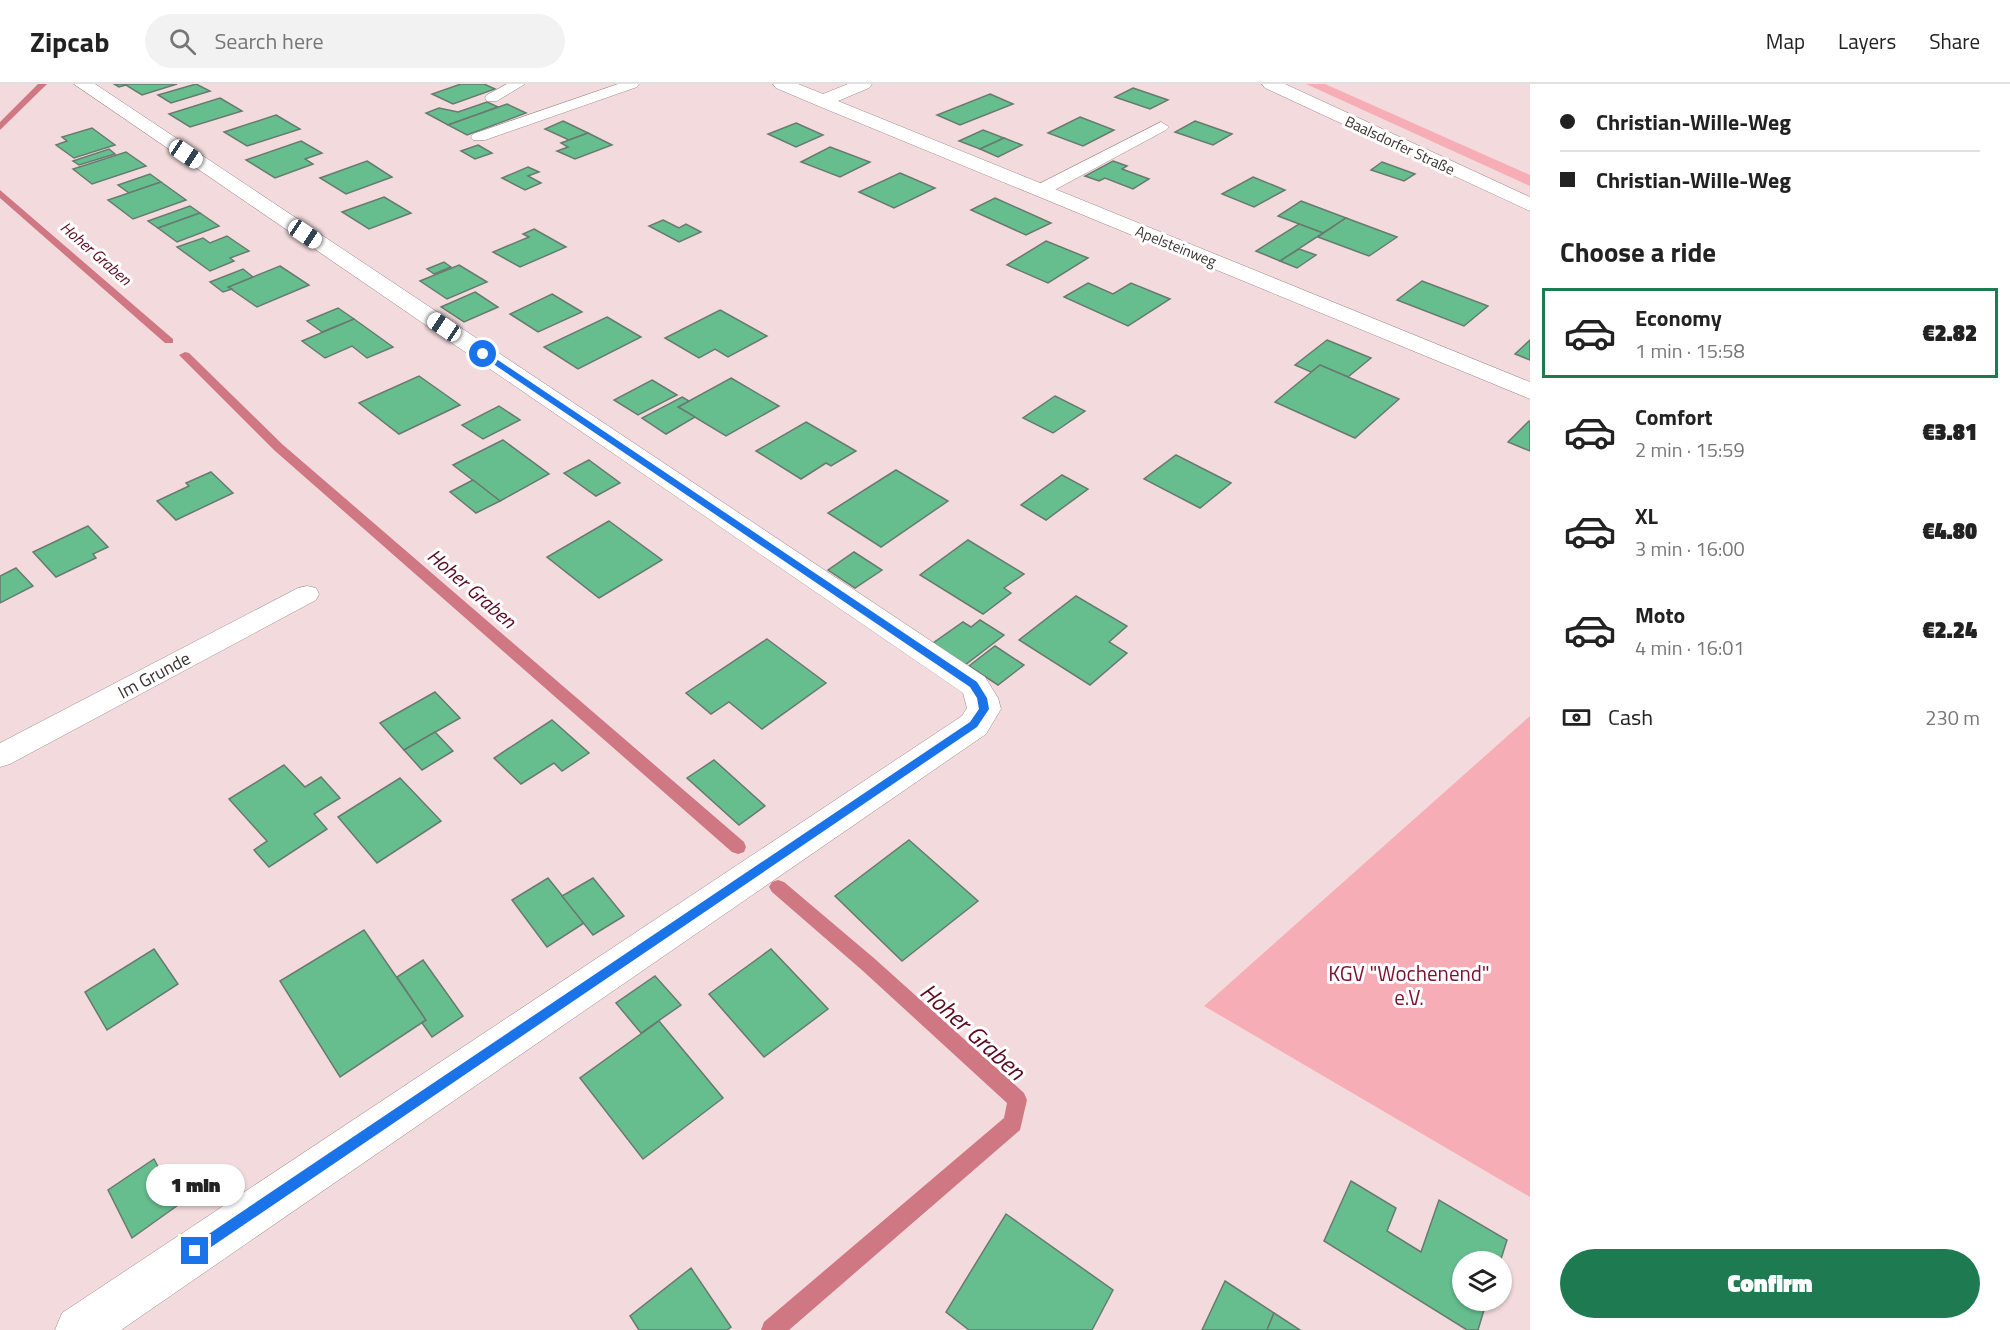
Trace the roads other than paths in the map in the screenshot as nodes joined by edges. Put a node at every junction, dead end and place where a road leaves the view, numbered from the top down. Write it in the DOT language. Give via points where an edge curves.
graph roads {
  1 [pos="82,84"];
  2 [pos="518,84"];
  3 [pos="632,84"];
  4 [pos="782,84"];
  5 [pos="863,84"];
  6 [pos="1271,84"];
  7 [pos="492,98"];
  8 [pos="822,101"];
  9 [pos="1161,127"];
  10 [pos="480,137"];
  11 [pos="1041,190"];
  12 [pos="1530,205"];
  13 [pos="1530,391"];
  14 [pos="307,594"];
  15 [pos="0,756"];
  16 [pos="79,1330"];
  1 -- 16 [label="street" via="974,684 984,709 974,724"];
  2 -- 7 [label="lane"];
  3 -- 10 [label="lane"];
  4 -- 8 [label="street, Apelsteinweg"];
  5 -- 8 [label="street"];
  6 -- 12 [label="street, Baalsdorfer Straße"];
  8 -- 11 [label="street, Apelsteinweg"];
  9 -- 11 [label="lane"];
  11 -- 13 [label="street, Apelsteinweg"];
  14 -- 15 [label="lane, Im Grunde"];
}
